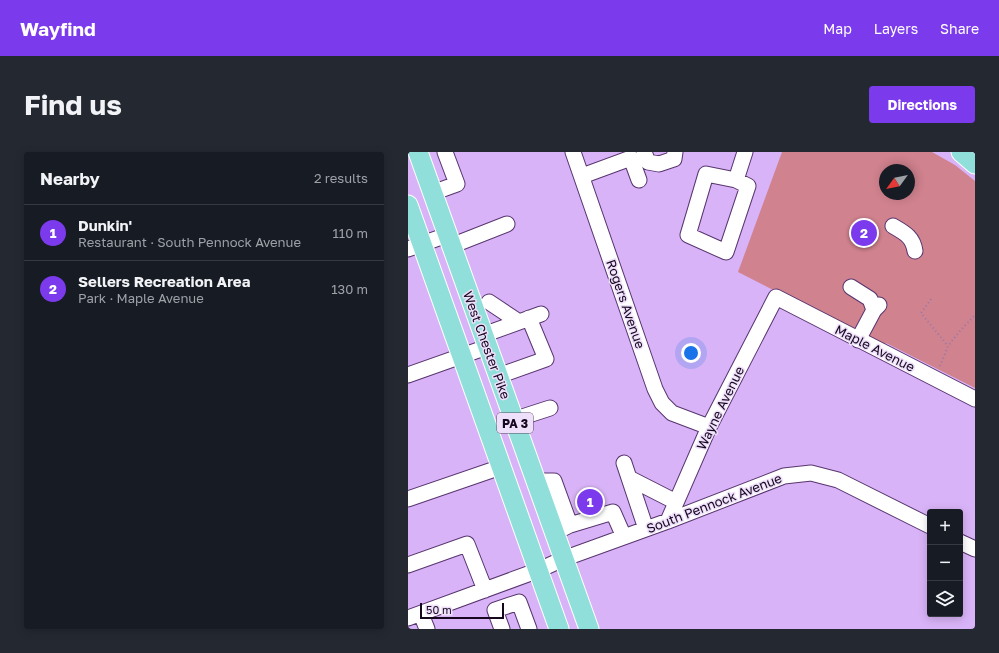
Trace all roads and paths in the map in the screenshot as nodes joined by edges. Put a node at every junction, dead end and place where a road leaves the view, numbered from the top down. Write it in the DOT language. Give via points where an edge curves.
graph roads {
  1 [pos="418,152"];
  2 [pos="444,152"];
  3 [pos="573,152"];
  4 [pos="675,152"];
  5 [pos="745,152"];
  6 [pos="961,152"];
  7 [pos="634,154"];
  8 [pos="975,164"];
  9 [pos="582,176"];
  10 [pos="639,180"];
  11 [pos="736,180"];
  12 [pos="432,193"];
  13 [pos="408,206"];
  14 [pos="507,224"];
  15 [pos="893,226"];
  16 [pos="449,240"];
  17 [pos="415,247"];
  18 [pos="915,251"];
  19 [pos="851,286"];
  20 [pos="776,297"];
  21 [pos="931,299"];
  22 [pos="489,302"];
  23 [pos="975,315"];
  24 [pos="530,318"];
  25 [pos="858,340"];
  26 [pos="485,341"];
  27 [pos="948,346"];
  28 [pos="462,356"];
  29 [pos="408,375"];
  30 [pos="498,376"];
  31 [pos="936,378"];
  32 [pos="975,398"];
  33 [pos="550,408"];
  34 [pos="514,420"];
  35 [pos="710,427"];
  36 [pos="624,463"];
  37 [pos="501,467"];
  38 [pos="628,478"];
  39 [pos="408,499"];
  40 [pos="676,502"];
  41 [pos="668,521"];
  42 [pos="927,524"];
  43 [pos="562,529"];
  44 [pos="646,529"];
  45 [pos="624,537"];
  46 [pos="963,543"];
  47 [pos="975,549"];
  48 [pos="563,559"];
  49 [pos="408,565"];
  50 [pos="539,570"];
  51 [pos="484,590"];
  52 [pos="415,616"];
  53 [pos="427,629"];
  54 [pos="502,629"];
  55 [pos="529,629"];
  56 [pos="559,629"];
  57 [pos="589,629"];
  1 -- 12 [label="main road, West Chester Pike / PA 3"];
  2 -- 12 [label="street" via="457,184"];
  3 -- 9 [label="street, Rogers Avenue"];
  4 -- 7 [label="street" via="674,159 659,164 648,162"];
  5 -- 11 [label="street"];
  6 -- 8 [label="main road"];
  7 -- 9 [label="street"];
  7 -- 10 [label="street"];
  9 -- 35 [label="street, Rogers Avenue" via="662,403 672,413"];
  11 -- 11 [label="street" via="748,186 726,252 688,235 706,174"];
  12 -- 16 [label="main road, West Chester Pike / PA 3"];
  13 -- 17 [label="main road, West Chester Pike / PA 3"];
  14 -- 16 [label="street"];
  15 -- 18 [label="street" via="909,236"];
  16 -- 17 [label="street"];
  16 -- 26 [label="main road, West Chester Pike / PA 3"];
  17 -- 28 [label="main road, West Chester Pike / PA 3"];
  19 -- 25 [label="street" via="870,299 877,308"];
  20 -- 25 [label="street, Maple Avenue"];
  20 -- 35 [label="street, Wayne Avenue"];
  21 -- 27 [label="path" via="921,313"];
  22 -- 24 [label="street"];
  23 -- 27 [label="path"];
  24 -- 26 [label="street"];
  24 -- 30 [label="street" via="546,359"];
  25 -- 31 [label="street, Maple Avenue"];
  26 -- 28 [label="street"];
  26 -- 30 [label="main road, West Chester Pike / PA 3"];
  27 -- 31 [label="path"];
  28 -- 29 [label="street"];
  28 -- 37 [label="main road, West Chester Pike / PA 3"];
  30 -- 34 [label="main road, West Chester Pike / PA 3"];
  31 -- 32 [label="street, Maple Avenue"];
  33 -- 34 [label="street"];
  34 -- 43 [label="main road, West Chester Pike / PA 3" via="535,481"];
  35 -- 40 [label="street, Wayne Avenue"];
  36 -- 38 [label="street"];
  37 -- 39 [label="street"];
  37 -- 50 [label="main road, West Chester Pike / PA 3"];
  38 -- 40 [label="street"];
  38 -- 44 [label="street"];
  40 -- 41 [label="street, Wayne Avenue"];
  41 -- 42 [label="street, South Pennock Avenue" via="784,476 811,473 838,480"];
  41 -- 44 [label="street, South Pennock Avenue"];
  43 -- 45 [label="street" via="614,512"];
  43 -- 48 [label="main road, West Chester Pike / PA 3"];
  44 -- 45 [label="street, South Pennock Avenue"];
  45 -- 48 [label="street, South Pennock Avenue"];
  46 -- 47 [label="street"];
  48 -- 50 [label="street, South Pennock Avenue"];
  48 -- 57 [label="main road, West Chester Pike / PA 3"];
  49 -- 51 [label="street" via="467,544"];
  50 -- 51 [label="street, South Pennock Avenue"];
  50 -- 56 [label="main road, West Chester Pike / PA 3"];
  51 -- 52 [label="street, South Pennock Avenue"];
  52 -- 53 [label="street"];
  54 -- 55 [label="street" via="495,610 519,602"];
}
